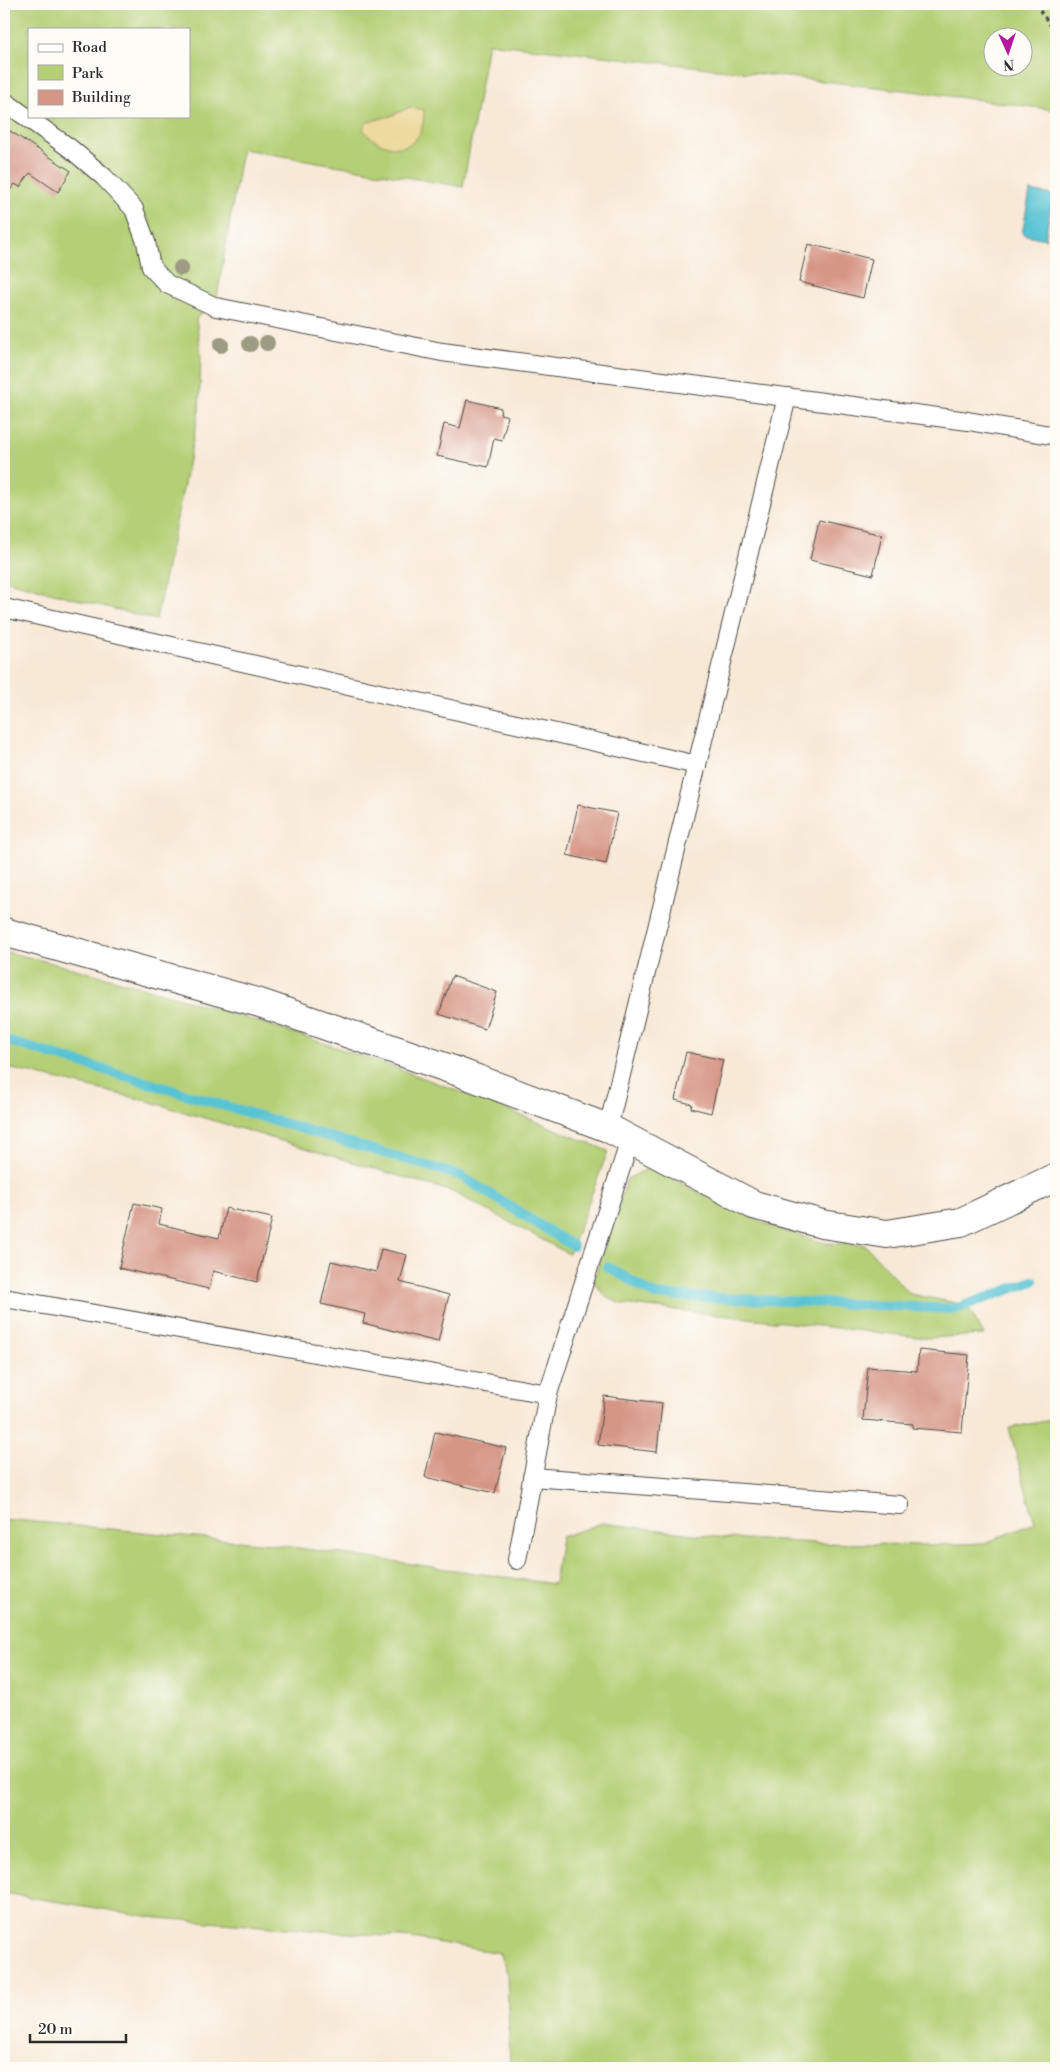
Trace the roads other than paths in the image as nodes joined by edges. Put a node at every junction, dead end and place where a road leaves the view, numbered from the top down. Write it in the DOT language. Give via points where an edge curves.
graph roads {
  1 [pos="4,101"];
  2 [pos="28,118"];
  3 [pos="28,118"];
  4 [pos="787,398"];
  5 [pos="1056,436"];
  6 [pos="4,608"];
  7 [pos="697,765"];
  8 [pos="4,932"];
  9 [pos="619,1134"];
  10 [pos="1056,1177"];
  11 [pos="4,1298"];
  12 [pos="548,1394"];
  13 [pos="532,1477"];
  14 [pos="900,1505"];
  15 [pos="517,1560"];
  1 -- 2 [label="lane"];
  3 -- 4 [label="lane" via="72,149 134,209 151,267 167,284 216,307 442,352"];
  4 -- 5 [label="lane" via="968,421"];
  4 -- 7 [label="lane"];
  6 -- 7 [label="lane"];
  7 -- 9 [label="lane"];
  8 -- 9 [label="street" via="260,1003 456,1071"];
  9 -- 10 [label="street" via="754,1205 822,1224 887,1234 961,1222"];
  9 -- 12 [label="lane"];
  11 -- 12 [label="lane"];
  12 -- 13 [label="lane"];
  13 -- 14 [label="lane"];
  13 -- 15 [label="lane"];
}
